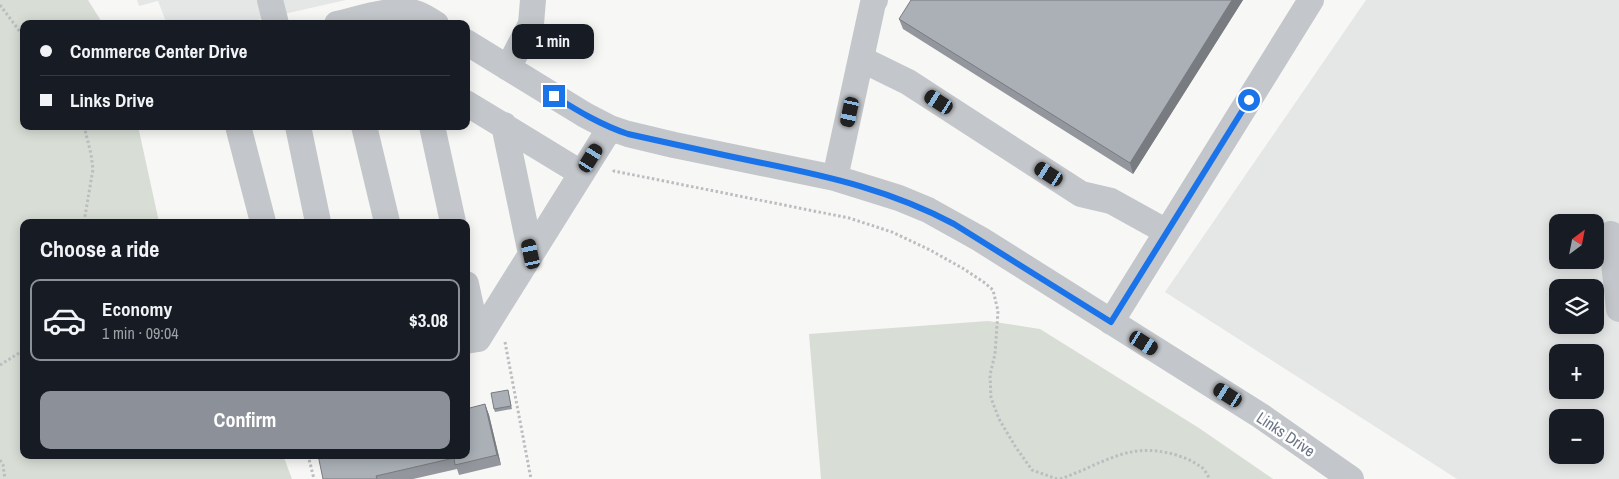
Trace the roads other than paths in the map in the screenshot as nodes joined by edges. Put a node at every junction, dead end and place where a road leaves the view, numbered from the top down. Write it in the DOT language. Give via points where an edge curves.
graph roads {
  1 [pos="270,0"];
  2 [pos="437,0"];
  3 [pos="533,0"];
  4 [pos="875,0"];
  5 [pos="1311,0"];
  6 [pos="275,20"];
  7 [pos="356,20"];
  8 [pos="428,20"];
  9 [pos="436,20"];
  10 [pos="470,44"];
  11 [pos="861,59"];
  12 [pos="508,68"];
  13 [pos="470,105"];
  14 [pos="504,125"];
  15 [pos="610,128"];
  16 [pos="239,130"];
  17 [pos="299,130"];
  18 [pos="365,130"];
  19 [pos="433,130"];
  20 [pos="581,173"];
  21 [pos="835,178"];
  22 [pos="262,219"];
  23 [pos="317,219"];
  24 [pos="386,219"];
  25 [pos="452,219"];
  26 [pos="1167,232"];
  27 [pos="1611,234"];
  28 [pos="531,254"];
  29 [pos="1619,309"];
  30 [pos="470,321"];
  31 [pos="1111,322"];
  32 [pos="472,340"];
  33 [pos="1351,479"];
  1 -- 6 [label="street"];
  2 -- 9 [label="street"];
  3 -- 12 [label="street" via="530,24"];
  4 -- 11 [label="street"];
  5 -- 26 [label="street"];
  7 -- 8 [label="street" via="401,11 413,12"];
  10 -- 12 [label="street, Links Drive"];
  11 -- 21 [label="street"];
  11 -- 26 [label="street" via="908,82 1081,194 1112,201"];
  12 -- 15 [label="street, Links Drive"];
  13 -- 14 [label="street"];
  14 -- 20 [label="street"];
  14 -- 28 [label="street"];
  15 -- 20 [label="street"];
  15 -- 21 [label="street, Links Drive" via="674,145"];
  16 -- 22 [label="street"];
  17 -- 23 [label="street"];
  18 -- 24 [label="street"];
  19 -- 25 [label="street"];
  20 -- 28 [label="street"];
  21 -- 31 [label="street, Links Drive" via="937,214"];
  26 -- 31 [label="street"];
  27 -- 29 [label="street"];
  28 -- 32 [label="street"];
  30 -- 32 [label="street"];
  31 -- 33 [label="street, Links Drive" via="1261,416"];
}
